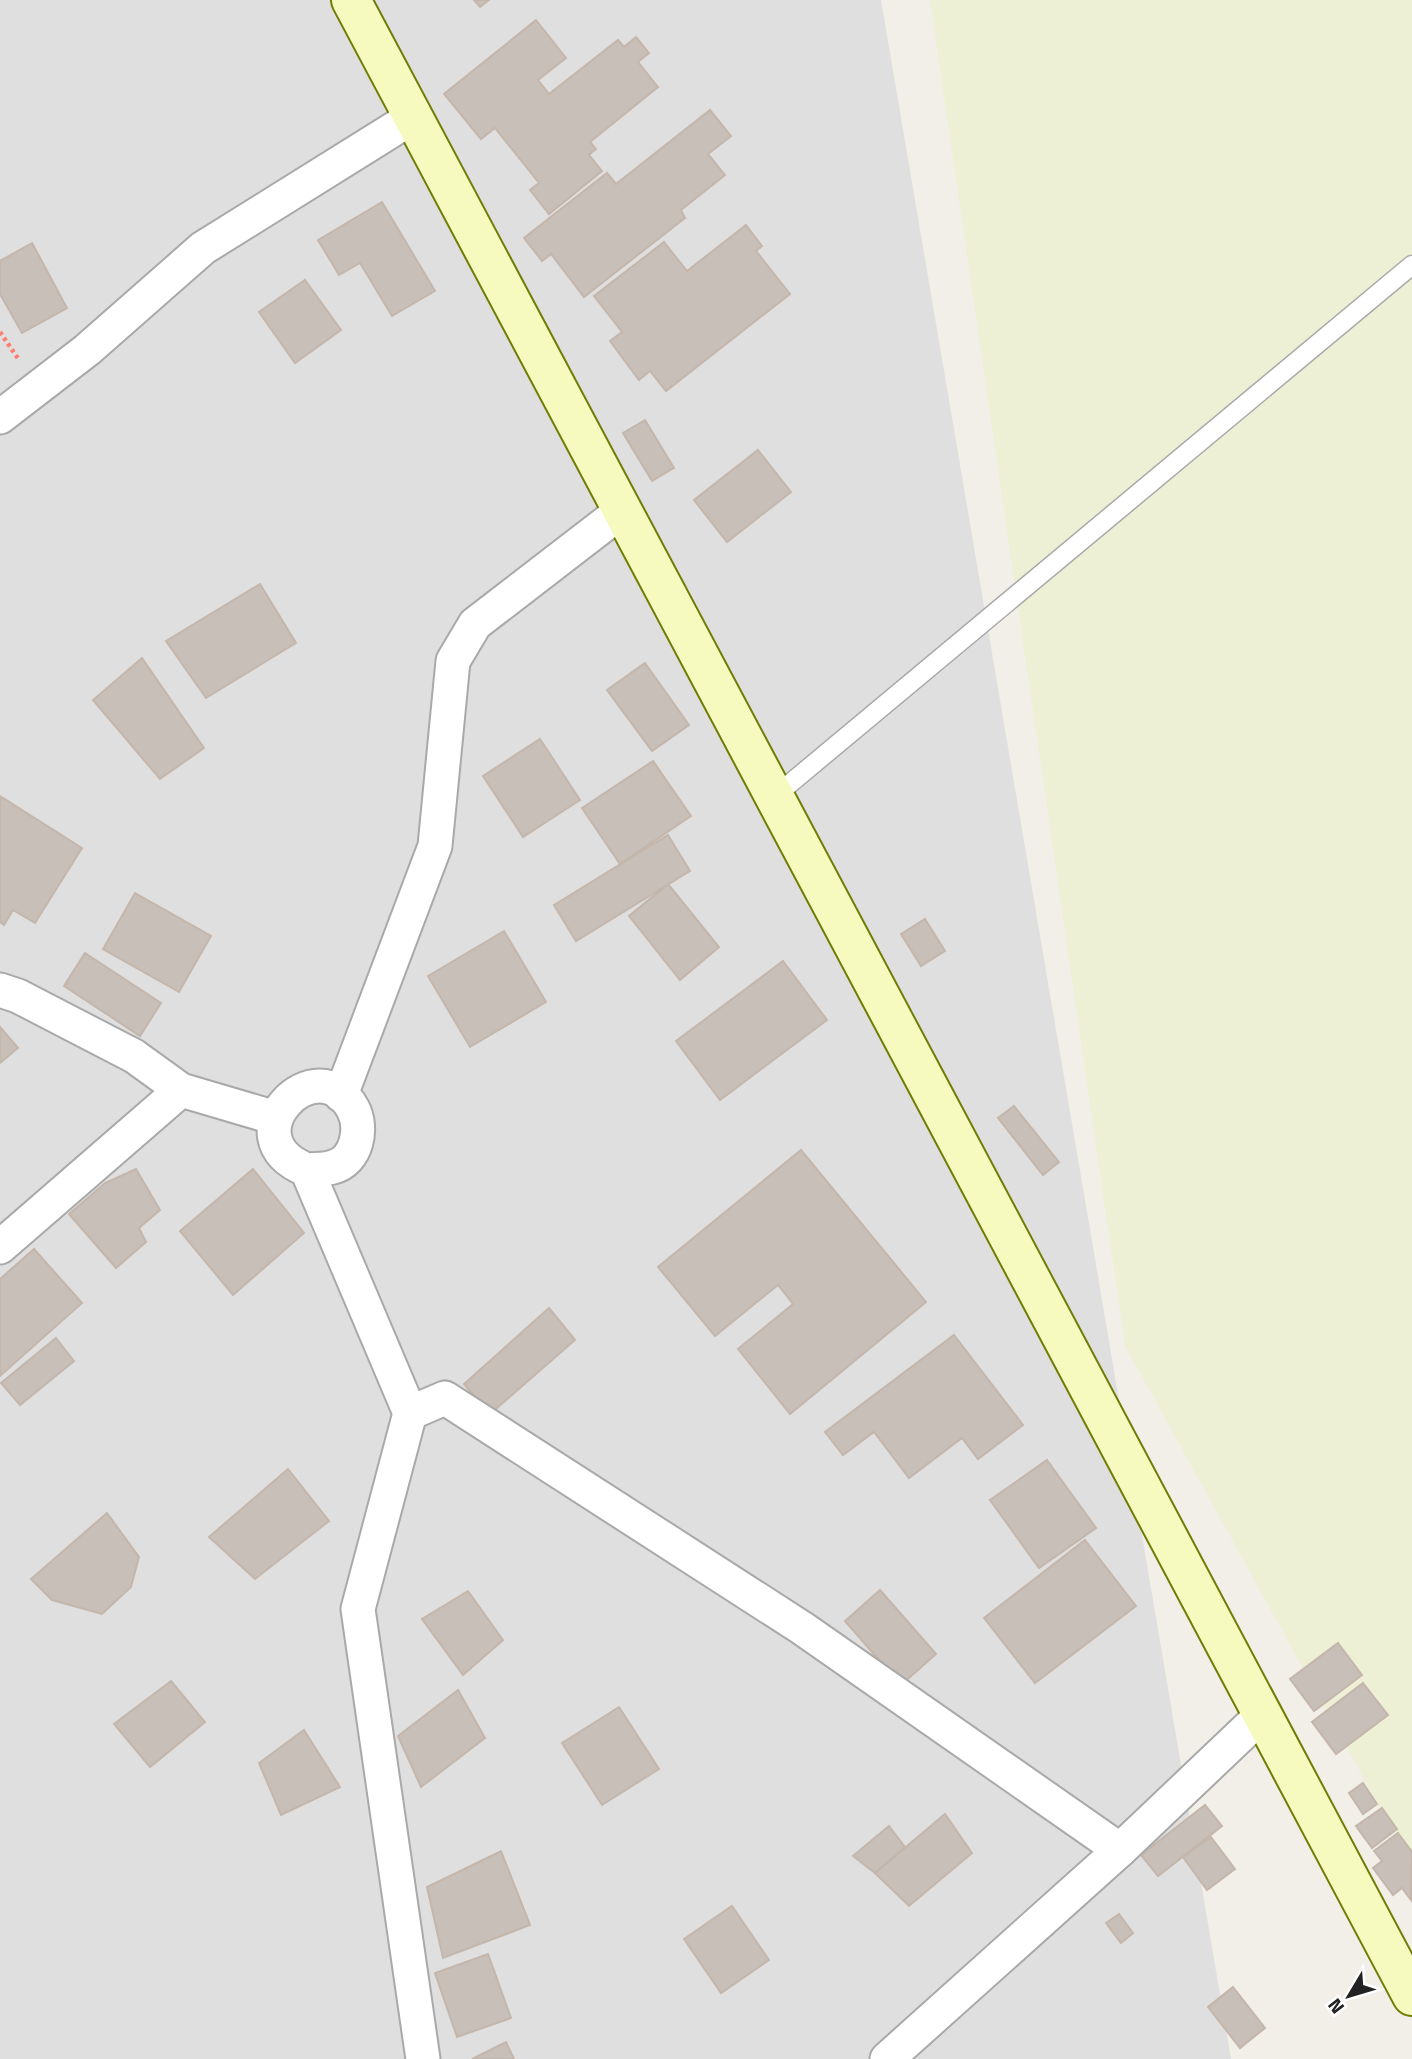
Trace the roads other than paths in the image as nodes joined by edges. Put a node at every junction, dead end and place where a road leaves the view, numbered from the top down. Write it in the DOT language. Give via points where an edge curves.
graph roads {
  1 [pos="351,0"];
  2 [pos="413,117"];
  3 [pos="1412,265"];
  4 [pos="0,417"];
  5 [pos="623,510"];
  6 [pos="775,796"];
  7 [pos="0,990"];
  8 [pos="181,1090"];
  9 [pos="341,1095"];
  10 [pos="276,1118"];
  11 [pos="307,1170"];
  12 [pos="0,1247"];
  13 [pos="411,1413"];
  14 [pos="1263,1714"];
  15 [pos="1120,1850"];
  16 [pos="1412,1996"];
  17 [pos="423,2059"];
  18 [pos="887,2059"];
  1 -- 2 [label="main road"];
  2 -- 4 [label="street" via="203,248 87,350"];
  2 -- 5 [label="main road"];
  3 -- 6 [label="lane"];
  5 -- 6 [label="main road"];
  5 -- 9 [label="street" via="475,624 453,661 435,846"];
  6 -- 14 [label="main road"];
  7 -- 8 [label="street" via="134,1056"];
  8 -- 10 [label="street"];
  8 -- 12 [label="street"];
  9 -- 10 [label="street" via="329,1089 303,1089 291,1095"];
  9 -- 11 [label="street" via="358,1119 355,1147 335,1167"];
  10 -- 11 [label="street" via="277,1144 293,1165"];
  11 -- 13 [label="street"];
  13 -- 15 [label="street" via="445,1398 802,1628"];
  13 -- 17 [label="street" via="358,1609"];
  14 -- 15 [label="street"];
  14 -- 16 [label="main road"];
  15 -- 18 [label="street"];
}
